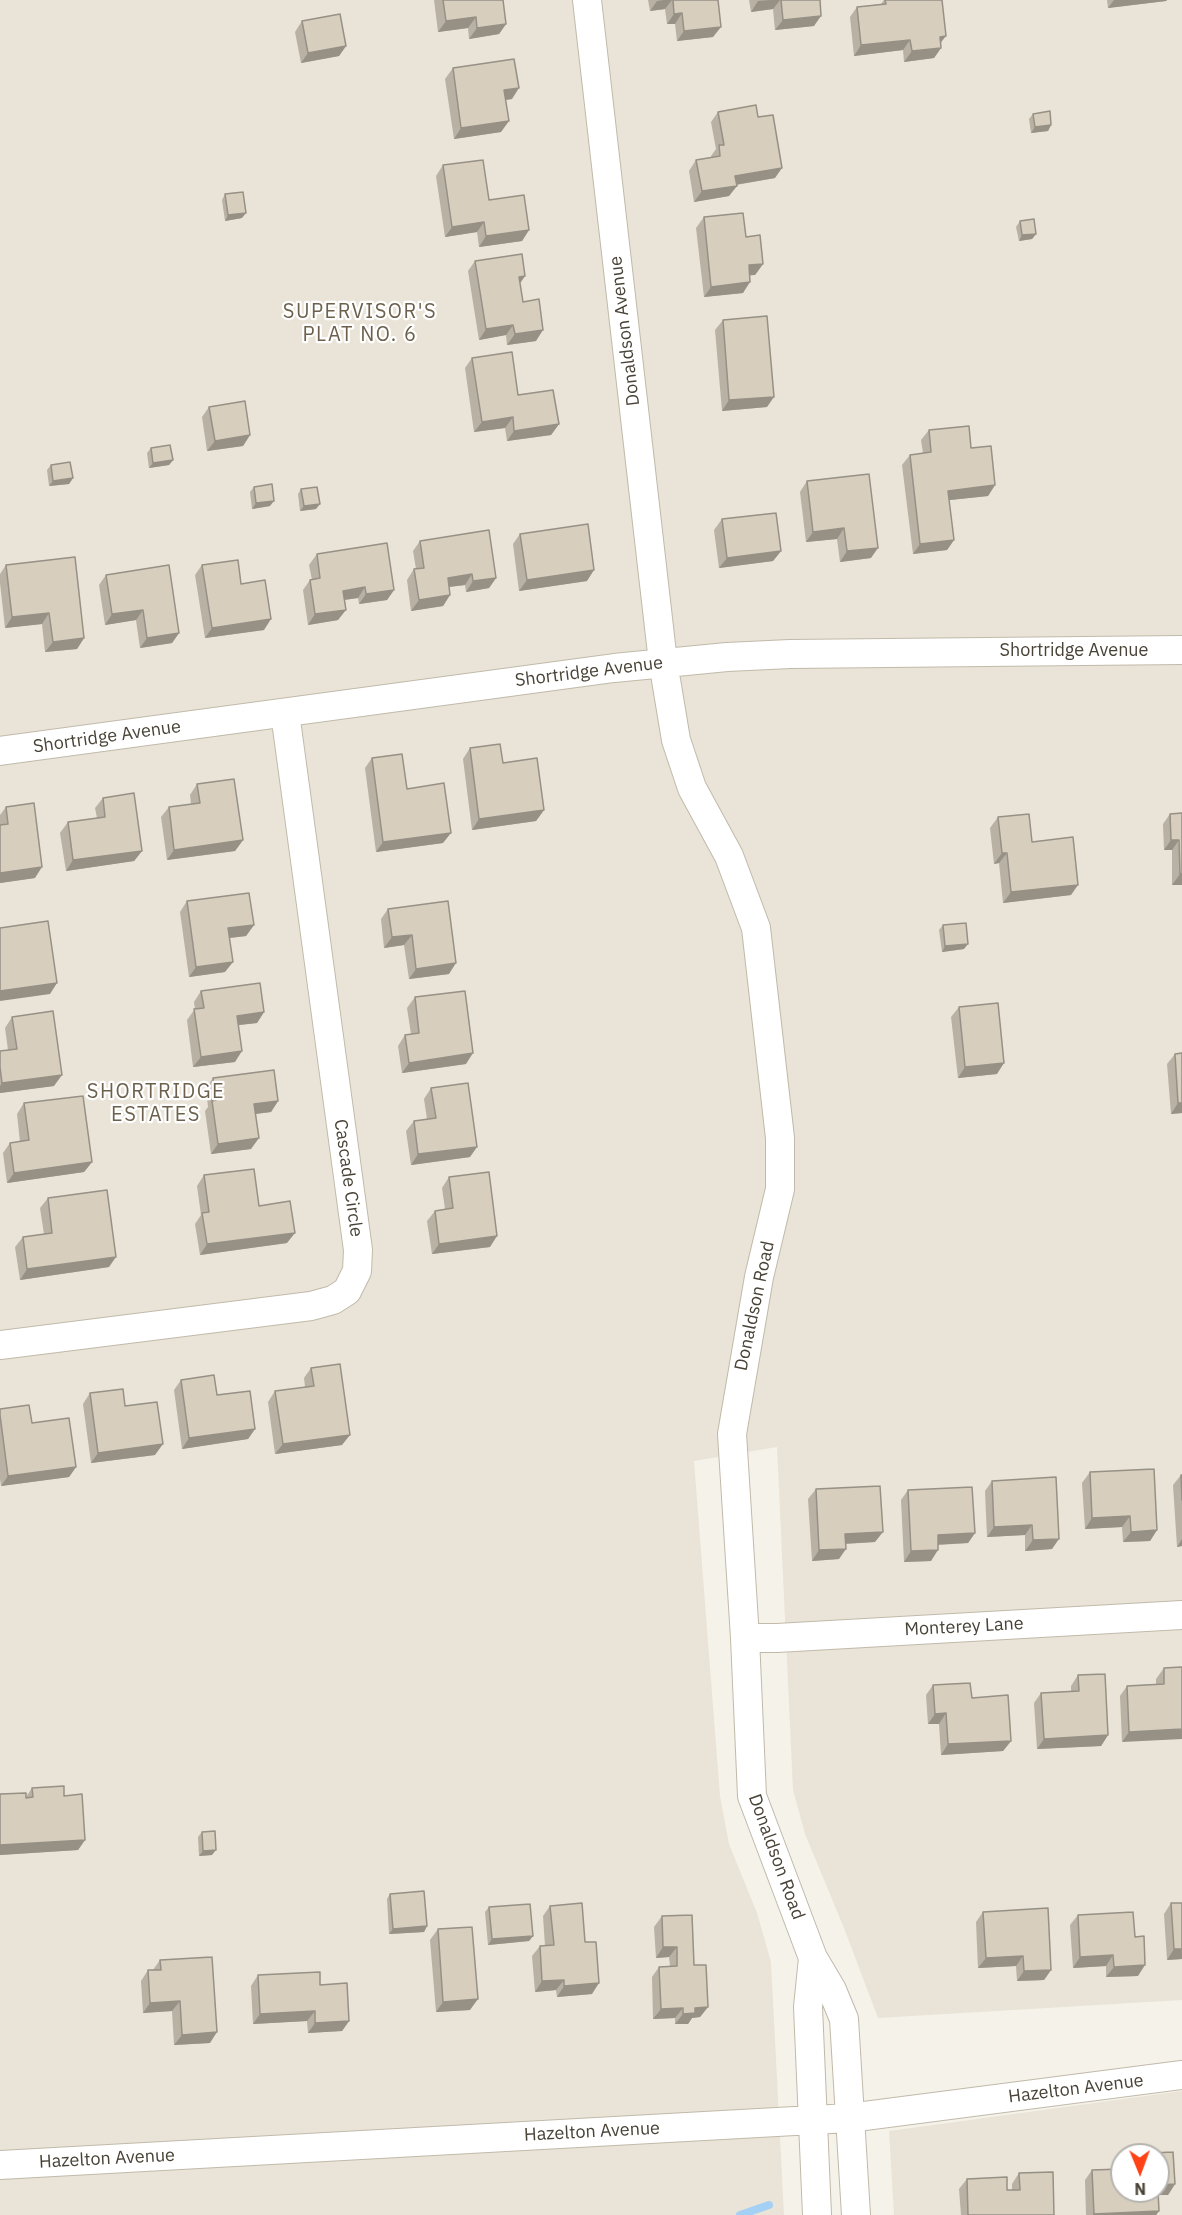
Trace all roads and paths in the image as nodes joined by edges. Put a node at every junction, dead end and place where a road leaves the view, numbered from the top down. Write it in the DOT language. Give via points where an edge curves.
graph roads {
  1 [pos="587,0"];
  2 [pos="1182,650"];
  3 [pos="663,662"];
  4 [pos="285,713"];
  5 [pos="0,751"];
  6 [pos="0,1346"];
  7 [pos="1182,1615"];
  8 [pos="745,1638"];
  9 [pos="813,1958"];
  10 [pos="1182,2075"];
  11 [pos="849,2118"];
  12 [pos="812,2120"];
  13 [pos="0,2165"];
  14 [pos="818,2215"];
  15 [pos="856,2215"];
  1 -- 3 [label="street, Donaldson Avenue"];
  2 -- 3 [label="street, Shortridge Avenue" via="790,654"];
  3 -- 4 [label="street, Shortridge Avenue"];
  3 -- 8 [label="street, Donaldson Road" via="676,740 692,788 729,856 756,928 780,1138 780,1189 759,1277 732,1434"];
  4 -- 5 [label="street, Shortridge Avenue"];
  4 -- 6 [label="street, Cascade Circle" via="358,1250 357,1271 347,1291 312,1306"];
  7 -- 8 [label="street, Monterey Lane"];
  8 -- 9 [label="street, Donaldson Road" via="752,1796"];
  9 -- 11 [label="street, Donaldson Road" via="844,2019"];
  9 -- 12 [label="street, Donaldson Road" via="808,2007"];
  10 -- 11 [label="street, Hazelton Avenue"];
  11 -- 12 [label="street, Hazelton Avenue"];
  11 -- 15 [label="street, Donaldson Road"];
  12 -- 13 [label="street, Hazelton Avenue"];
  12 -- 14 [label="street, Donaldson Road"];
}
